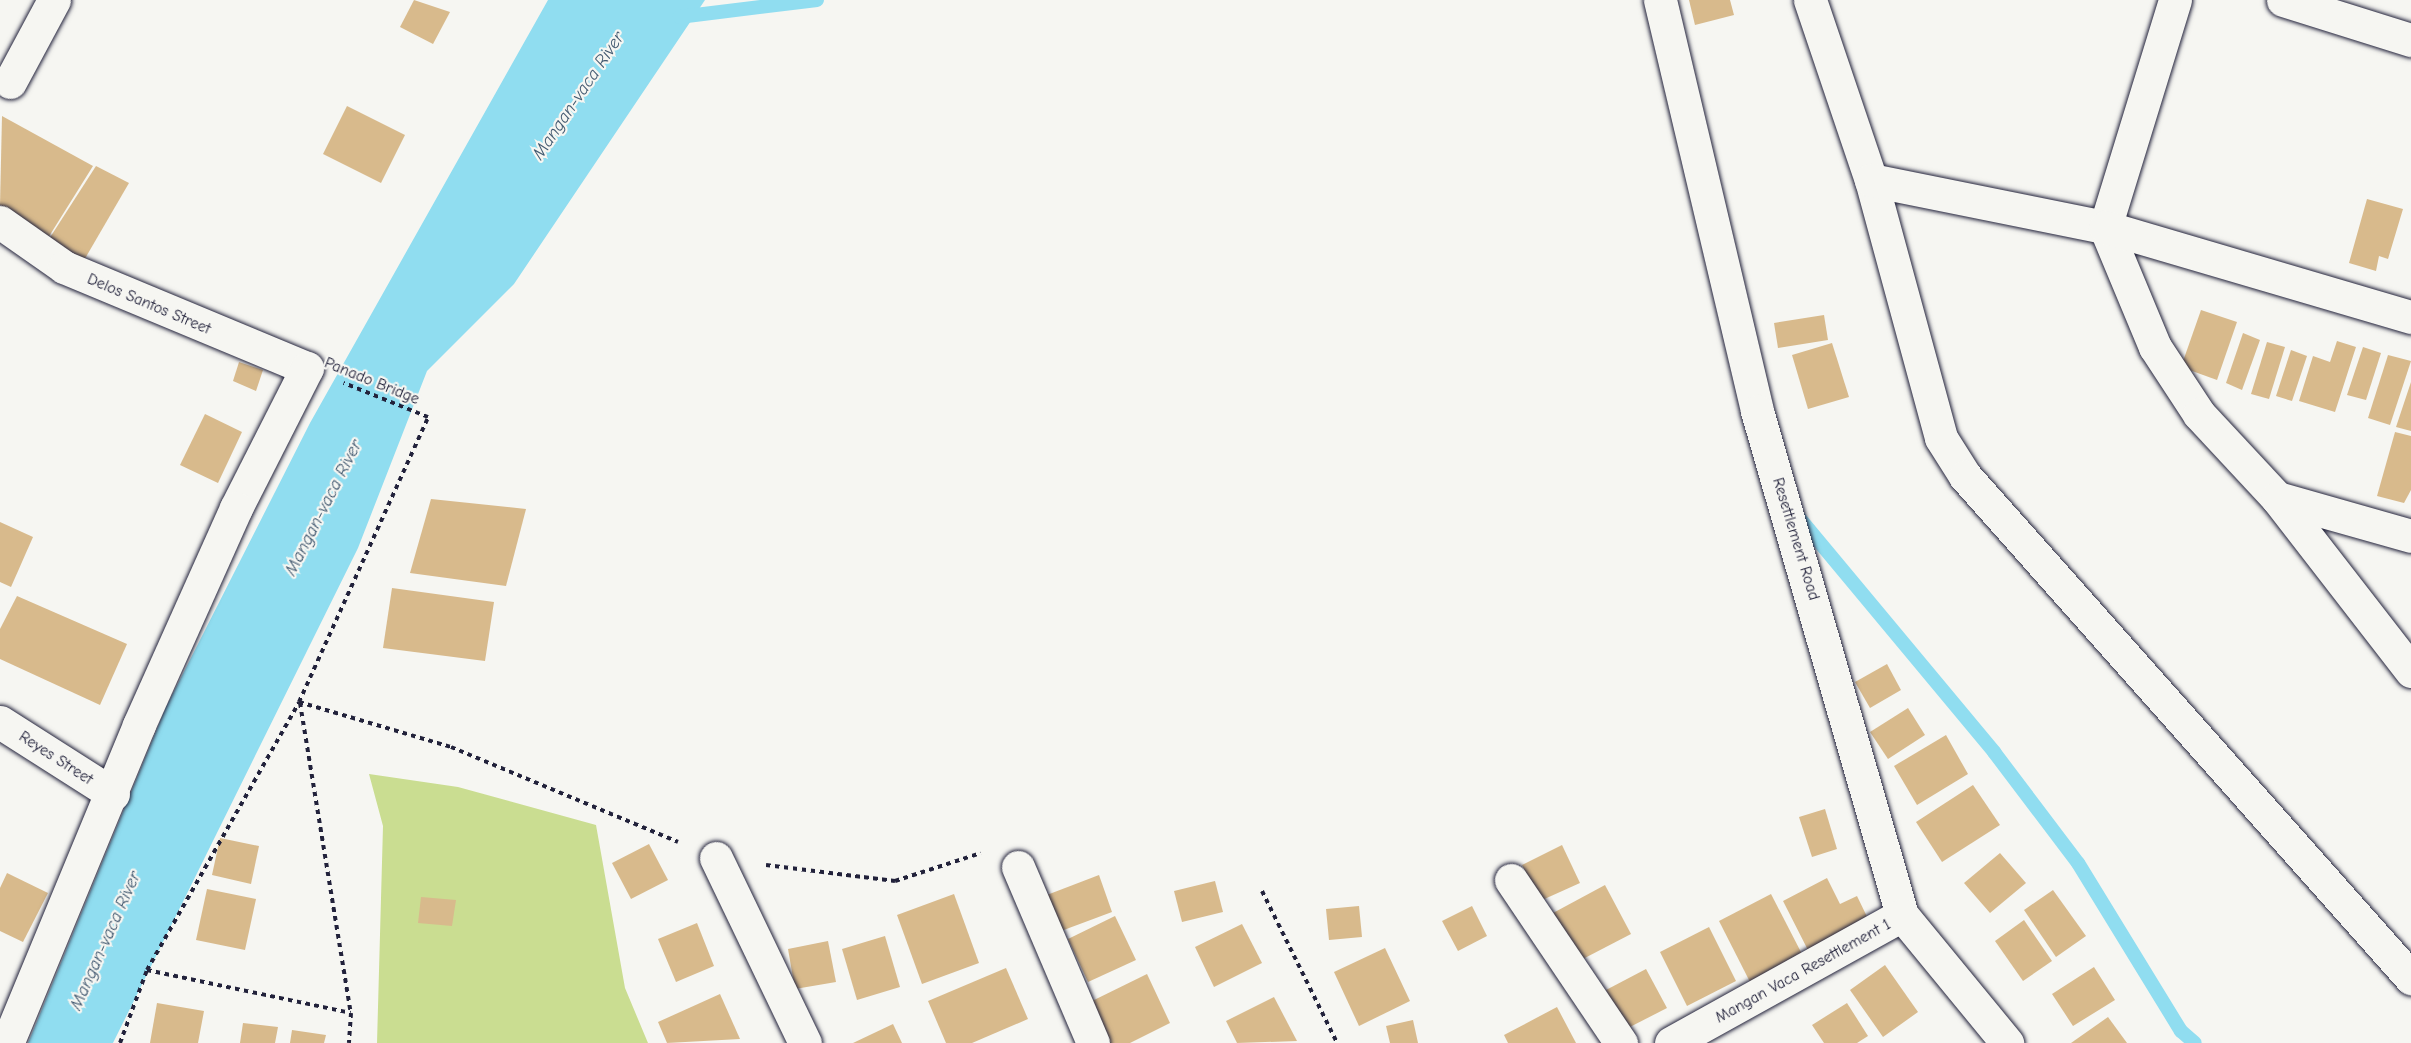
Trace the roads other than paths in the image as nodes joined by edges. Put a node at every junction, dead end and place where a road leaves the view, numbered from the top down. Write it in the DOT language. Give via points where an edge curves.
graph roads {
  1 [pos="54,0"];
  2 [pos="1660,0"];
  3 [pos="1810,0"];
  4 [pos="2175,0"];
  5 [pos="2283,0"];
  6 [pos="2411,40"];
  7 [pos="9,82"];
  8 [pos="1871,180"];
  9 [pos="0,222"];
  10 [pos="2105,227"];
  11 [pos="2411,317"];
  12 [pos="2277,498"];
  13 [pos="2411,536"];
  14 [pos="2411,671"];
  15 [pos="0,722"];
  16 [pos="113,794"];
  17 [pos="716,858"];
  18 [pos="1018,867"];
  19 [pos="1511,880"];
  20 [pos="1902,915"];
  21 [pos="2411,978"];
  22 [pos="7,1043"];
  23 [pos="805,1043"];
  24 [pos="1093,1043"];
  25 [pos="1621,1043"];
  26 [pos="1671,1043"];
  27 [pos="2007,1043"];
  1 -- 7 [label="street"];
  2 -- 20 [label="street, Resettlement Road" via="1758,411"];
  3 -- 8 [label="street"];
  4 -- 10 [label="street"];
  5 -- 6 [label="street"];
  8 -- 10 [label="street"];
  8 -- 21 [label="street" via="1941,438 1965,476"];
  9 -- 16 [label="street, Delos Santos Street" via="64,267 307,368 236,508"];
  10 -- 11 [label="street"];
  10 -- 12 [label="street" via="2155,347 2199,414"];
  12 -- 13 [label="street"];
  12 -- 14 [label="street"];
  15 -- 16 [label="street, Reyes Street"];
  16 -- 22 [label="street"];
  17 -- 23 [label="street"];
  18 -- 24 [label="street"];
  19 -- 25 [label="street"];
  20 -- 26 [label="street, Mangan Vaca Resettlement 1"];
  20 -- 27 [label="street, Resettlement Road"];
}
